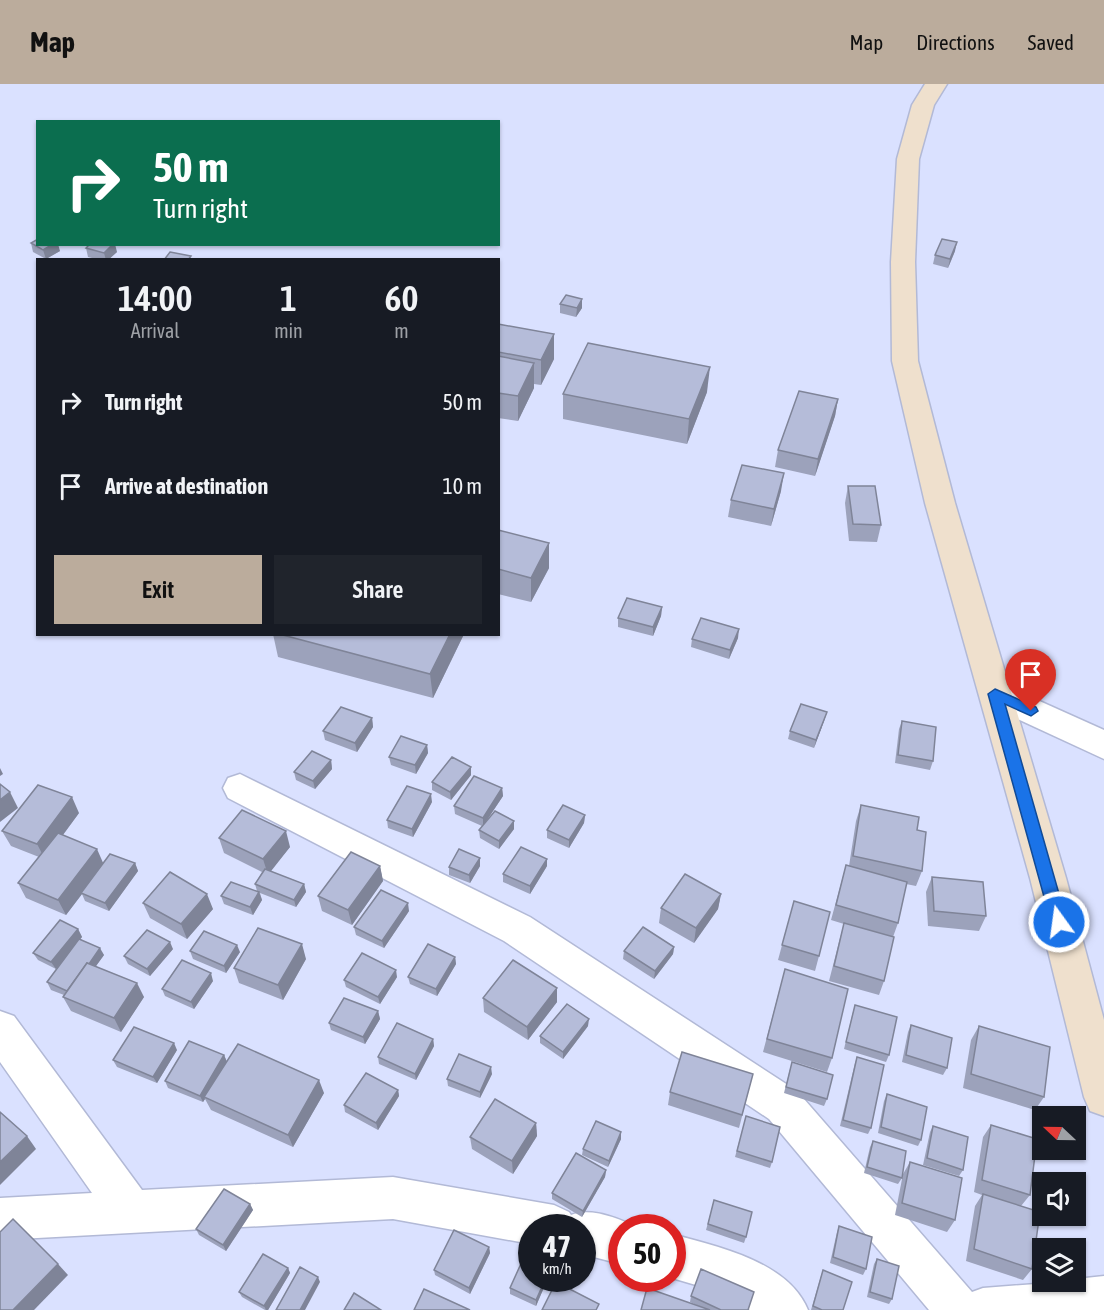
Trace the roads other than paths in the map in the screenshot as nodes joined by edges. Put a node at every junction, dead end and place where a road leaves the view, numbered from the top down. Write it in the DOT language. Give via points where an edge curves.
graph roads {
  1 [pos="936,84"];
  2 [pos="995,694"];
  3 [pos="1104,745"];
  4 [pos="240,788"];
  5 [pos="0,1029"];
  6 [pos="1104,1097"];
  7 [pos="132,1212"];
  8 [pos="0,1219"];
  9 [pos="518,1221"];
  10 [pos="686,1260"];
  11 [pos="1104,1298"];
  12 [pos="786,1310"];
  13 [pos="958,1310"];
  14 [pos="983,1310"];
  1 -- 2 [label="main road" via="923,105 908,159 903,262 905,361 940,503"];
  2 -- 3 [label="street"];
  2 -- 6 [label="main road" via="1048,878"];
  4 -- 13 [label="street" via="517,929 783,1105"];
  5 -- 7 [label="street"];
  7 -- 8 [label="street"];
  7 -- 9 [label="street" via="393,1198"];
  10 -- 12 [label="street" via="742,1276"];
  11 -- 14 [label="street"];
}
